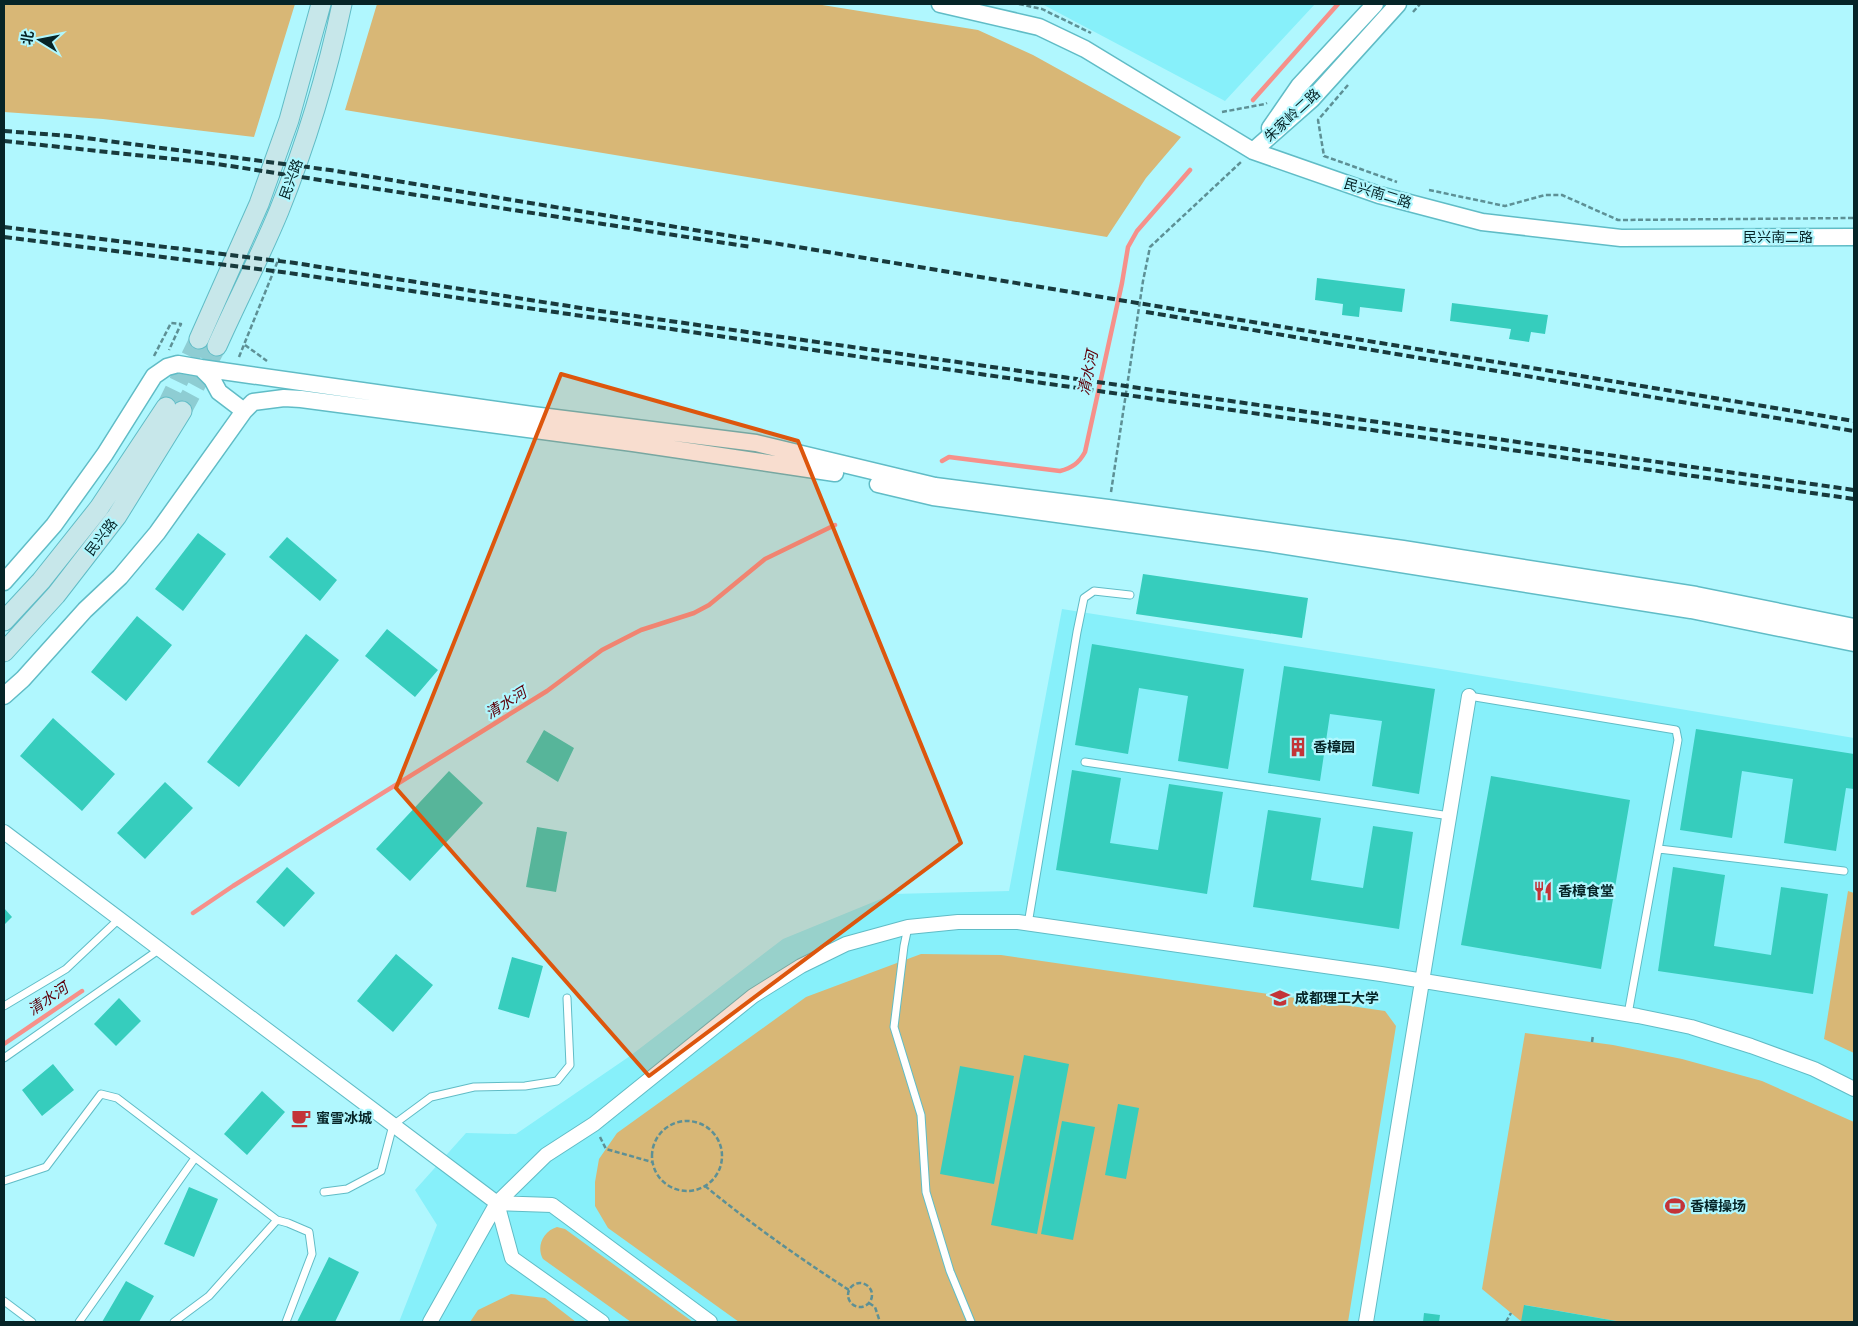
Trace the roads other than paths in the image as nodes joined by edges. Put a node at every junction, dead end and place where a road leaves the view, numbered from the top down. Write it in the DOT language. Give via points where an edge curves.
graph roads {
  1 [pos="321,4"];
  2 [pos="342,4"];
  3 [pos="940,4"];
  4 [pos="1375,4"];
  5 [pos="1398,4"];
  6 [pos="1253,151"];
  7 [pos="1854,237"];
  8 [pos="201,368"];
  9 [pos="244,411"];
  10 [pos="4,582"];
  11 [pos="1130,596"];
  12 [pos="4,621"];
  13 [pos="1854,627"];
  14 [pos="1854,643"];
  15 [pos="4,652"];
  16 [pos="4,696"];
  17 [pos="1469,696"];
  18 [pos="1085,762"];
  19 [pos="1451,816"];
  20 [pos="4,832"];
  21 [pos="1659,850"];
  22 [pos="1844,871"];
  23 [pos="120,919"];
  24 [pos="1028,924"];
  25 [pos="908,927"];
  26 [pos="160,949"];
  27 [pos="1424,981"];
  28 [pos="566,998"];
  29 [pos="4,1006"];
  30 [pos="1628,1014"];
  31 [pos="4,1058"];
  32 [pos="1854,1089"];
  33 [pos="393,1125"];
  34 [pos="195,1158"];
  35 [pos="4,1181"];
  36 [pos="324,1192"];
  37 [pos="497,1203"];
  38 [pos="277,1220"];
  39 [pos="4,1301"];
  40 [pos="32,1322"];
  41 [pos="79,1322"];
  42 [pos="174,1322"];
  43 [pos="286,1322"];
  44 [pos="430,1322"];
  45 [pos="602,1322"];
  46 [pos="710,1322"];
  47 [pos="971,1322"];
  48 [pos="1366,1322"];
  1 -- 2 [label="main road, 民兴路" via="288,120 208,342 278,211 308,132"];
  3 -- 6 [label="street, 民兴南二路" via="1039,27 1070,41"];
  4 -- 6 [label="street, 朱家岭二路" via="1299,86"];
  5 -- 6 [label="street, 朱家岭二路" via="1312,100"];
  6 -- 7 [label="street, 民兴南二路" via="1379,196 1482,222 1621,238"];
  8 -- 9 [label="street" via="219,392"];
  8 -- 10 [label="street" via="178,364 154,376 105,454 54,525"];
  8 -- 13 [label="street" via="756,443 936,486 1545,571 1696,595"];
  9 -- 14 [label="street" via="253,402 301,399 827,470 933,497 1262,542 1691,610"];
  9 -- 16 [label="street" via="126,570"];
  11 -- 24 [label="lane" via="1094,590 1084,598"];
  12 -- 15 [label="main road, 民兴路" via="41,581 174,409 117,516 56,595"];
  17 -- 19 [label="street"];
  17 -- 21 [label="lane" via="1676,730 1678,740"];
  18 -- 19 [label="lane"];
  19 -- 27 [label="street"];
  20 -- 23 [label="street"];
  21 -- 22 [label="lane"];
  21 -- 30 [label="lane"];
  23 -- 26 [label="street"];
  23 -- 29 [label="lane" via="66,969"];
  24 -- 25 [label="street" via="958,922"];
  24 -- 27 [label="street"];
  25 -- 37 [label="street" via="846,944 801,966 752,996 594,1124 546,1155"];
  25 -- 47 [label="lane" via="894,1027 921,1115 926,1192 950,1271"];
  26 -- 31 [label="lane"];
  26 -- 33 [label="street"];
  27 -- 30 [label="street"];
  27 -- 48 [label="street"];
  28 -- 33 [label="lane" via="570,1065 557,1081 525,1086 474,1087 431,1097"];
  30 -- 32 [label="street" via="1692,1027 1751,1046 1814,1069"];
  33 -- 36 [label="lane" via="381,1171 347,1189"];
  33 -- 37 [label="street"];
  34 -- 35 [label="lane" via="117,1098 102,1094 46,1167"];
  34 -- 38 [label="lane"];
  34 -- 41 [label="lane"];
  37 -- 44 [label="street"];
  37 -- 45 [label="street" via="512,1258"];
  37 -- 46 [label="street" via="552,1205"];
  38 -- 42 [label="lane" via="209,1296"];
  38 -- 43 [label="lane" via="309,1232 312,1254"];
  39 -- 40 [label="lane"];
}
